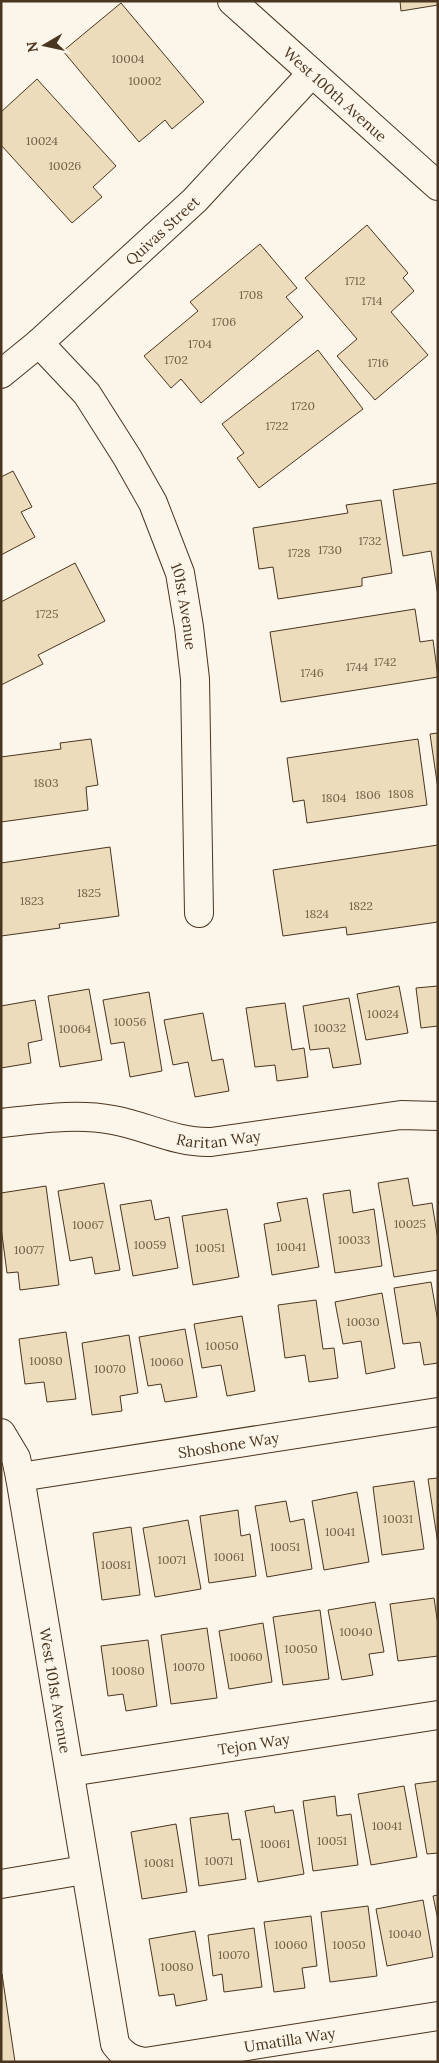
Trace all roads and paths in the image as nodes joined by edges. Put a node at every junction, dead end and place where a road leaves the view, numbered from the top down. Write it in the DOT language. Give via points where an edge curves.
graph roads {
  1 [pos="232,1"];
  2 [pos="312,73"];
  3 [pos="438,186"];
  4 [pos="39,343"];
  5 [pos="1,374"];
  6 [pos="199,913"];
  7 [pos="438,1116"];
  8 [pos="1,1123"];
  9 [pos="438,1412"];
  10 [pos="1,1433"];
  11 [pos="20,1477"];
  12 [pos="438,1715"];
  13 [pos="70,1772"];
  14 [pos="84,1870"];
  15 [pos="1,1884"];
  16 [pos="438,2016"];
  1 -- 2 [label="street, West 100th Avenue"];
  2 -- 3 [label="street, West 100th Avenue"];
  2 -- 4 [label="street, Quivas Street" via="195,200"];
  4 -- 5 [label="street, Quivas Street"];
  4 -- 6 [label="street, 101st Avenue" via="87,394 127,456 153,503 180,573 195,679"];
  7 -- 8 [label="street, Raritan Way" via="401,1115 210,1142 174,1138 114,1120 74,1115"];
  9 -- 11 [label="street, Shoshone Way"];
  10 -- 11 [label="street, West 101st Avenue" via="16,1458"];
  11 -- 13 [label="street, West 101st Avenue"];
  12 -- 13 [label="street, Tejon Way"];
  13 -- 14 [label="street, West 101st Avenue"];
  14 -- 15 [label="street"];
  14 -- 16 [label="street, Umatilla Way" via="115,2044 121,2053 135,2060 145,2062"];
}
